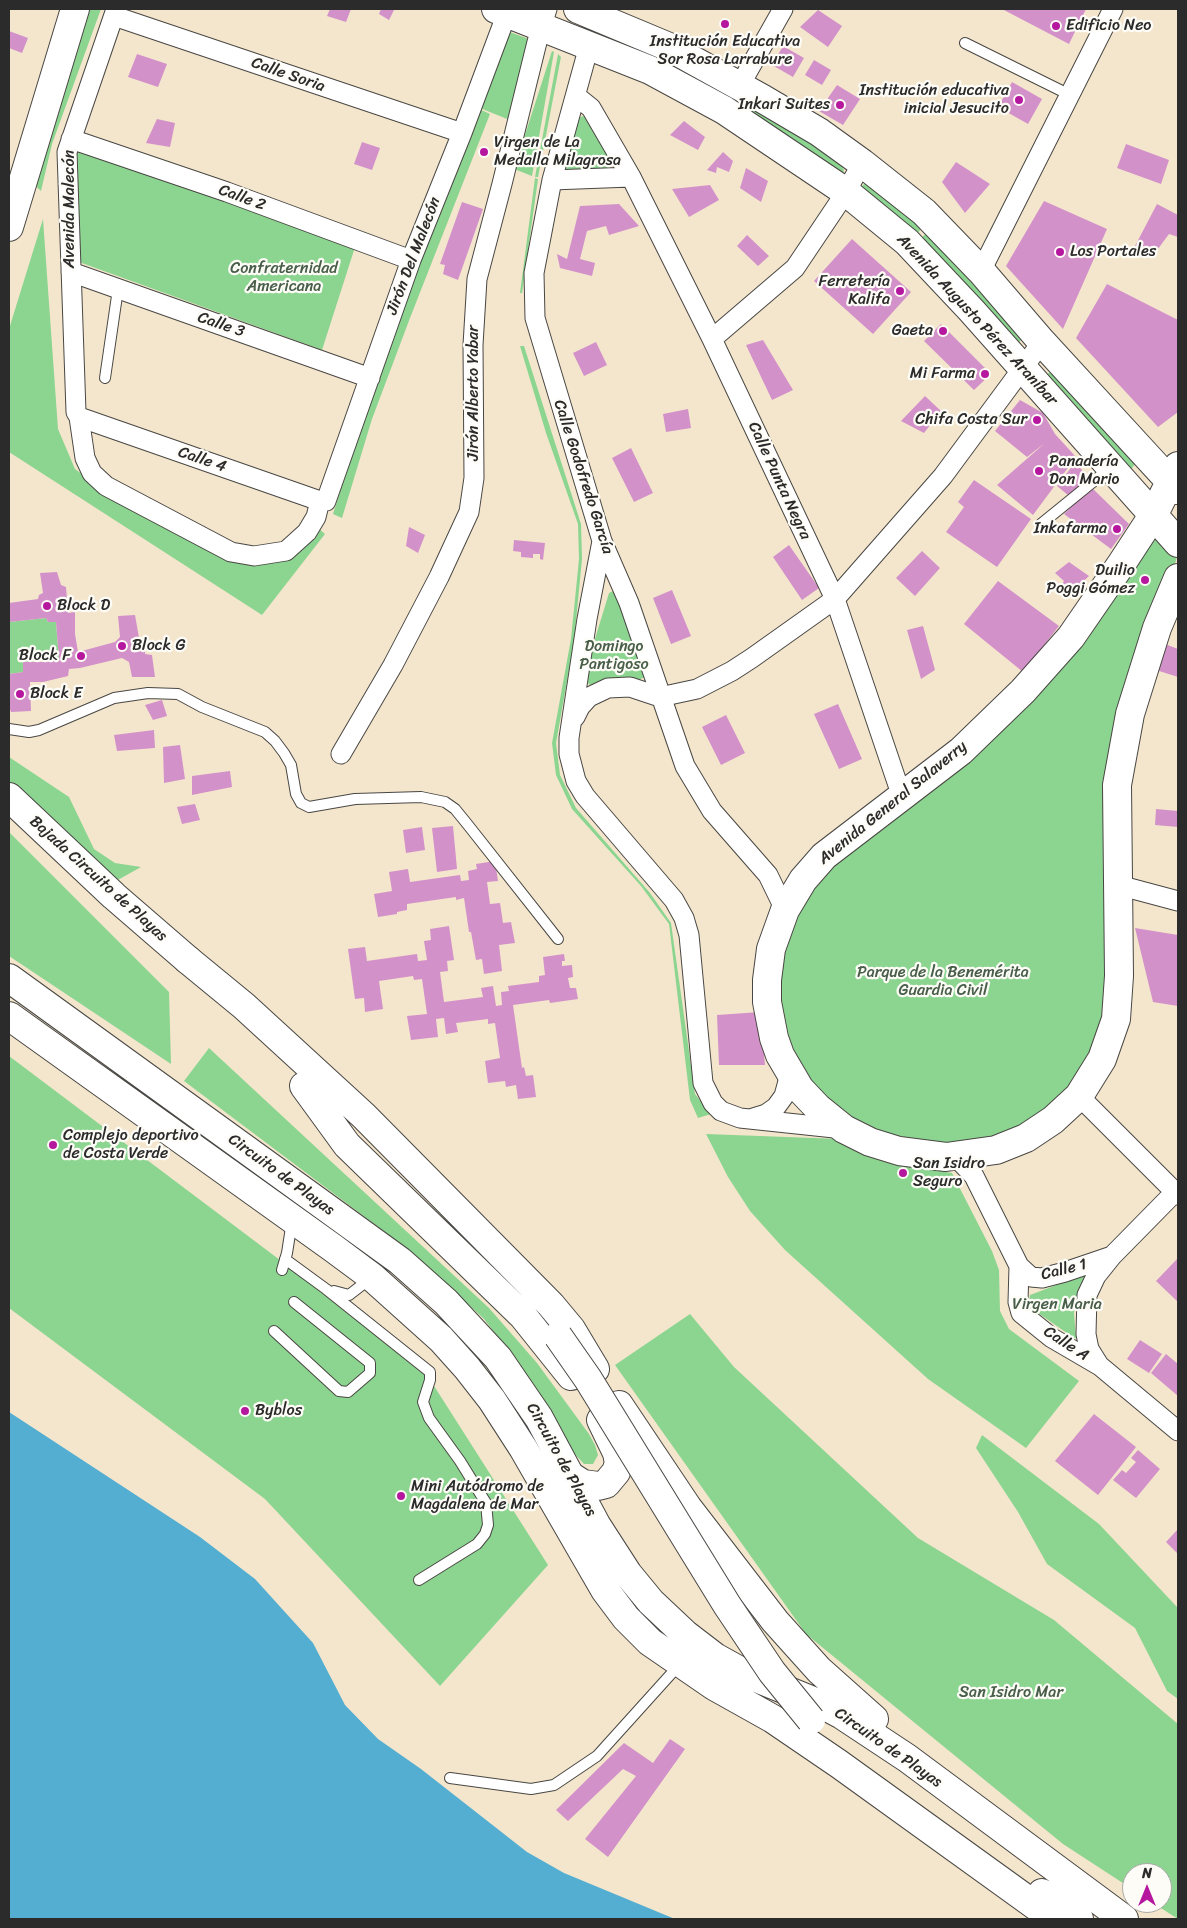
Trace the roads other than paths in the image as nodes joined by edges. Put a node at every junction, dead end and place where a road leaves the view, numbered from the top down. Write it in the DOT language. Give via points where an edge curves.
graph roads {
  1 [pos="75,9"];
  2 [pos="783,9"];
  3 [pos="1113,9"];
  4 [pos="505,10"];
  5 [pos="115,12"];
  6 [pos="589,13"];
  7 [pos="544,18"];
  8 [pos="965,43"];
  9 [pos="589,46"];
  10 [pos="740,85"];
  11 [pos="1070,95"];
  12 [pos="576,96"];
  13 [pos="462,134"];
  14 [pos="71,139"];
  15 [pos="862,163"];
  16 [pos="631,177"];
  17 [pos="552,180"];
  18 [pos="846,192"];
  19 [pos="9,228"];
  20 [pos="410,260"];
  21 [pos="980,271"];
  22 [pos="70,272"];
  23 [pos="118,289"];
  24 [pos="712,340"];
  25 [pos="1042,342"];
  26 [pos="1023,368"];
  27 [pos="105,378"];
  28 [pos="370,378"];
  29 [pos="79,417"];
  30 [pos="1112,467"];
  31 [pos="1176,479"];
  32 [pos="323,501"];
  33 [pos="1154,514"];
  34 [pos="1041,524"];
  35 [pos="602,541"];
  36 [pos="1178,543"];
  37 [pos="1178,578"];
  38 [pos="835,599"];
  39 [pos="660,698"];
  40 [pos="572,722"];
  41 [pos="9,730"];
  42 [pos="341,754"];
  43 [pos="902,796"];
  44 [pos="9,797"];
  45 [pos="768,875"];
  46 [pos="803,880"];
  47 [pos="1118,885"];
  48 [pos="1178,901"];
  49 [pos="785,910"];
  50 [pos="558,939"];
  51 [pos="188,960"];
  52 [pos="9,978"];
  53 [pos="9,1016"];
  54 [pos="790,1074"];
  55 [pos="304,1086"];
  56 [pos="1079,1096"];
  57 [pos="751,1119"];
  58 [pos="844,1129"];
  59 [pos="967,1162"];
  60 [pos="1177,1194"];
  61 [pos="292,1220"];
  62 [pos="1112,1256"];
  63 [pos="285,1259"];
  64 [pos="1019,1266"];
  65 [pos="282,1270"];
  66 [pos="372,1278"];
  67 [pos="326,1289"];
  68 [pos="294,1302"];
  69 [pos="274,1331"];
  70 [pos="1100,1366"];
  71 [pos="1178,1430"];
  72 [pos="572,1477"];
  73 [pos="420,1580"];
  74 [pos="680,1664"];
  75 [pos="907,1758"];
  76 [pos="450,1778"];
  77 [pos="1054,1919"];
  78 [pos="1079,1919"];
  79 [pos="1124,1919"];
  1 -- 19 [label="main road"];
  2 -- 10 [label="street"];
  3 -- 11 [label="street"];
  4 -- 7 [label="main road, Avenida Augusto Pérez Araníbar"];
  4 -- 13 [label="street, Jirón Del Malecón"];
  5 -- 13 [label="street, Calle Soria"];
  5 -- 14 [label="street, Avenida Malecón"];
  6 -- 10 [label="main road, Avenida Augusto Pérez Araníbar" via="669,47"];
  7 -- 9 [label="main road, Avenida Augusto Pérez Araníbar"];
  7 -- 42 [label="street, Jirón Alberto Yabar" via="477,278 473,336 474,478 469,512 393,665"];
  8 -- 11 [label="lane"];
  9 -- 12 [label="street, Calle Godofredo García"];
  9 -- 18 [label="main road, Avenida Augusto Pérez Araníbar" via="650,70 724,110"];
  10 -- 15 [label="main road, Avenida Augusto Pérez Araníbar" via="819,132"];
  11 -- 21 [label="street"];
  12 -- 16 [label="street, Calle Punta Negra" via="591,108"];
  12 -- 17 [label="street, Calle Godofredo García"];
  13 -- 20 [label="street, Jirón Del Malecón"];
  14 -- 20 [label="street, Calle 2" via="227,192"];
  14 -- 22 [label="street, Avenida Malecón" via="67,152"];
  15 -- 18 [label="street"];
  15 -- 21 [label="main road, Avenida Augusto Pérez Araníbar" via="924,212"];
  16 -- 17 [label="street"];
  16 -- 24 [label="street, Calle Punta Negra"];
  17 -- 35 [label="street, Calle Godofredo García" via="534,273 535,318"];
  18 -- 24 [label="street" via="795,268"];
  18 -- 26 [label="main road, Avenida Augusto Pérez Araníbar" via="907,242"];
  20 -- 28 [label="street, Jirón Del Malecón"];
  21 -- 25 [label="main road, Avenida Augusto Pérez Araníbar"];
  22 -- 23 [label="street, Calle 3"];
  22 -- 29 [label="street, Avenida Malecón" via="76,412"];
  23 -- 27 [label="lane"];
  23 -- 28 [label="street, Calle 3"];
  24 -- 38 [label="street, Calle Punta Negra"];
  25 -- 26 [label="street"];
  25 -- 31 [label="main road, Avenida Augusto Pérez Araníbar"];
  26 -- 30 [label="main road, Avenida Augusto Pérez Araníbar"];
  26 -- 38 [label="street" via="943,476"];
  28 -- 32 [label="street, Jirón Del Malecón"];
  29 -- 32 [label="street, Calle 4"];
  29 -- 32 [label="street, Avenida Malecón" via="85,458 97,479 231,552 254,556 286,551 307,532"];
  30 -- 33 [label="main road, Avenida Augusto Pérez Araníbar"];
  30 -- 34 [label="lane"];
  31 -- 33 [label="main road, Avenida General Salaverry"];
  33 -- 36 [label="main road, Avenida Augusto Pérez Araníbar"];
  33 -- 43 [label="main road, Avenida General Salaverry" via="1071,637 1024,691 961,751"];
  35 -- 39 [label="street, Calle Godofredo García" via="629,603"];
  35 -- 40 [label="street"];
  37 -- 47 [label="main road, Avenida General Salaverry" via="1164,626 1130,714 1117,785"];
  38 -- 39 [label="street" via="720,678 697,689"];
  38 -- 43 [label="street, Calle Punta Negra"];
  39 -- 40 [label="street" via="630,687 602,690 584,702"];
  39 -- 45 [label="street, Calle Godofredo García" via="685,766 712,811"];
  40 -- 57 [label="street" via="569,754 576,780 585,796 674,900 684,918 689,935 706,1091 721,1111"];
  41 -- 50 [label="lane" via="39,730 114,698 148,693 178,694 265,732 284,753 291,765 296,794 301,803 309,807 383,798 421,797 445,802 455,809"];
  43 -- 46 [label="main road, Avenida General Salaverry" via="824,856"];
  44 -- 51 [label="main road, Bajada Circuito de Playas" via="114,896"];
  45 -- 46 [label="street"];
  45 -- 49 [label="street, Calle Godofredo García"];
  46 -- 49 [label="main road, Avenida General Salaverry"];
  47 -- 48 [label="street"];
  47 -- 56 [label="main road, Avenida General Salaverry" via="1116,1019 1102,1060"];
  49 -- 54 [label="main road, Avenida General Salaverry" via="772,949 767,1002 774,1038"];
  51 -- 55 [label="main road"];
  51 -- 75 [label="main road" via="244,1006 364,1116 551,1305 571,1329 688,1508 731,1566 792,1641 825,1676 894,1736"];
  52 -- 72 [label="main road, Circuito de Playas" via="400,1261 440,1296 498,1358 539,1418"];
  53 -- 61 [label="main road, Circuito de Playas"];
  54 -- 57 [label="street" via="784,1096 776,1107"];
  54 -- 58 [label="main road, Avenida General Salaverry" via="818,1108"];
  55 -- 72 [label="main road" via="347,1146 524,1316 592,1405 614,1446 618,1467 610,1480 602,1485 587,1485"];
  55 -- 78 [label="main road, bridge" via="541,1314 588,1380 727,1605 772,1672 811,1720 889,1784"];
  56 -- 59 [label="main road, Avenida General Salaverry" via="1053,1120 1026,1138"];
  56 -- 60 [label="street"];
  57 -- 58 [label="street"];
  58 -- 59 [label="main road, Avenida General Salaverry" via="899,1151"];
  59 -- 64 [label="street, Calle A"];
  60 -- 62 [label="street, Calle 1"];
  61 -- 63 [label="lane"];
  61 -- 66 [label="main road, Circuito de Playas"];
  62 -- 64 [label="street, Calle 1" via="1042,1278 1030,1277"];
  62 -- 70 [label="street, Calle 1" via="1087,1294 1086,1334"];
  63 -- 65 [label="lane"];
  63 -- 67 [label="lane"];
  64 -- 70 [label="street, Calle A" via="1018,1302 1021,1313 1052,1338"];
  66 -- 67 [label="lane" via="349,1295"];
  66 -- 74 [label="main road, Circuito de Playas" via="410,1309 467,1368 523,1448 605,1590 650,1642"];
  67 -- 73 [label="lane" via="430,1372 423,1402 429,1418 486,1504 488,1525 485,1534 476,1544"];
  68 -- 69 [label="lane" via="370,1363 370,1373 348,1392 339,1391"];
  70 -- 71 [label="street, Calle A"];
  72 -- 75 [label="main road, Circuito de Playas" via="597,1526 628,1574 651,1602 685,1634 742,1672 842,1714"];
  74 -- 76 [label="lane" via="597,1756 554,1785 531,1789"];
  74 -- 77 [label="main road, Circuito de Playas" via="773,1719"];
  75 -- 79 [label="main road, Circuito de Playas"];
}
